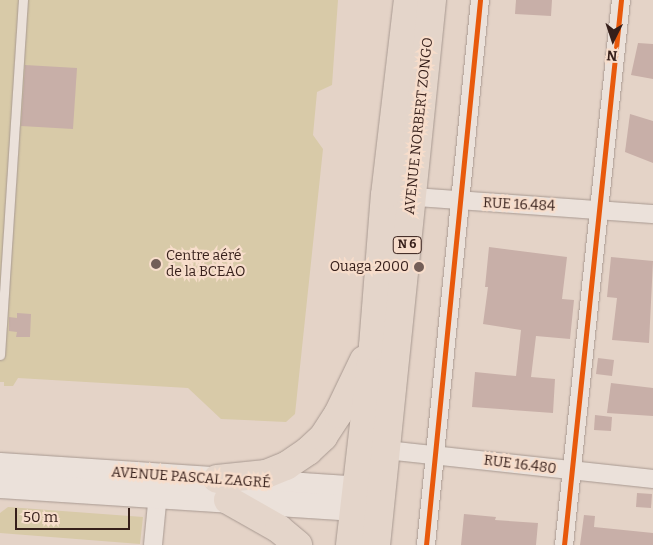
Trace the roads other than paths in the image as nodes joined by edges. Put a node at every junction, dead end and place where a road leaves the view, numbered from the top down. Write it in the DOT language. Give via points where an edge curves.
graph roads {
  1 [pos="23,0"];
  2 [pos="408,0"];
  3 [pos="432,0"];
  4 [pos="480,0"];
  5 [pos="621,0"];
  6 [pos="398,196"];
  7 [pos="462,202"];
  8 [pos="598,209"];
  9 [pos="653,214"];
  10 [pos="373,346"];
  11 [pos="0,355"];
  12 [pos="386,450"];
  13 [pos="434,455"];
  14 [pos="0,465"];
  15 [pos="572,471"];
  16 [pos="653,479"];
  17 [pos="0,485"];
  18 [pos="158,485"];
  19 [pos="223,490"];
  20 [pos="368,499"];
  21 [pos="153,545"];
  22 [pos="298,545"];
  23 [pos="350,545"];
  24 [pos="376,545"];
  25 [pos="426,545"];
  26 [pos="564,545"];
  1 -- 11 [label="lane"];
  2 -- 6 [label="main road, AVENUE NORBERT ZONGO / N 6"];
  3 -- 6 [label="main road, AVENUE NORBERT ZONGO / N 6"];
  4 -- 7 [label="street"];
  5 -- 8 [label="street"];
  6 -- 7 [label="street, RUE 16.484"];
  6 -- 10 [label="main road, AVENUE NORBERT ZONGO / N 6"];
  6 -- 12 [label="main road, AVENUE NORBERT ZONGO / N 6"];
  7 -- 8 [label="street, RUE 16.484"];
  7 -- 13 [label="street"];
  8 -- 9 [label="street, RUE 16.484"];
  8 -- 15 [label="street"];
  10 -- 19 [label="main road" via="323,437 286,466"];
  10 -- 20 [label="main road, AVENUE NORBERT ZONGO / N 6"];
  12 -- 13 [label="street, RUE 16.480"];
  12 -- 20 [label="main road, AVENUE NORBERT ZONGO / N 6"];
  13 -- 15 [label="street, RUE 16.480"];
  13 -- 25 [label="street"];
  14 -- 18 [label="main road, AVENUE PASCAL ZAGRÉ"];
  15 -- 16 [label="street, RUE 16.480"];
  15 -- 26 [label="street"];
  17 -- 18 [label="main road, AVENUE PASCAL ZAGRÉ"];
  18 -- 19 [label="main road, AVENUE PASCAL ZAGRÉ"];
  18 -- 21 [label="street"];
  19 -- 20 [label="main road, AVENUE PASCAL ZAGRÉ"];
  19 -- 22 [label="main road"];
  20 -- 23 [label="main road, N 6"];
  20 -- 24 [label="main road, N 6"];
}
